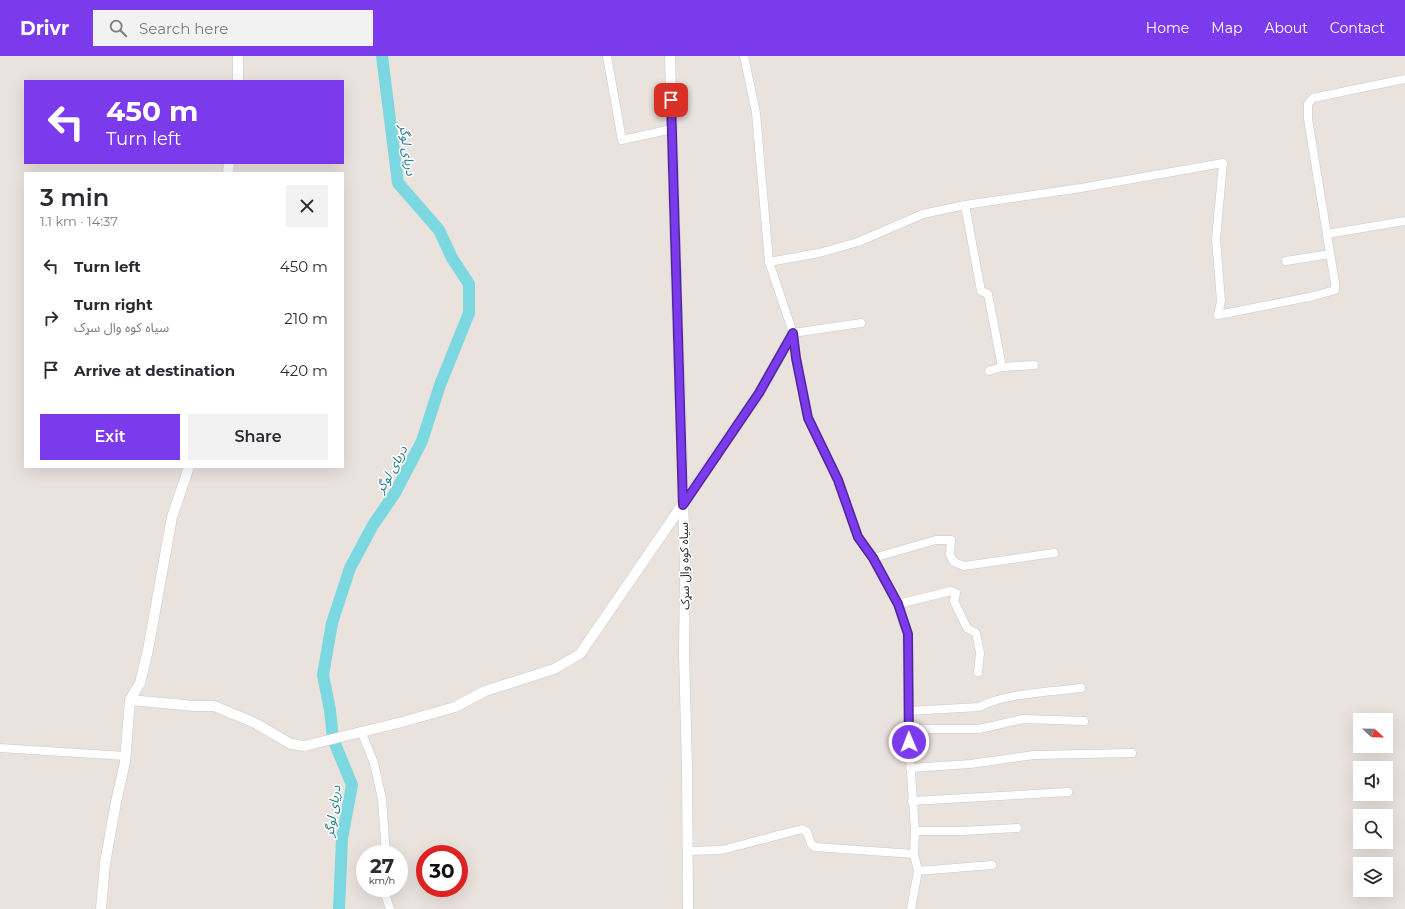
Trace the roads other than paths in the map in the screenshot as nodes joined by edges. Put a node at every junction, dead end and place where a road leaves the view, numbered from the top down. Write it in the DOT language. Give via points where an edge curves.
graph roads {
  1 [pos="238,56"];
  2 [pos="607,56"];
  3 [pos="670,56"];
  4 [pos="744,56"];
  5 [pos="1405,79"];
  6 [pos="238,80"];
  7 [pos="672,129"];
  8 [pos="965,205"];
  9 [pos="1405,221"];
  10 [pos="1327,234"];
  11 [pos="1330,254"];
  12 [pos="1286,261"];
  13 [pos="769,262"];
  14 [pos="861,323"];
  15 [pos="793,333"];
  16 [pos="1034,365"];
  17 [pos="1002,367"];
  18 [pos="989,371"];
  19 [pos="188,468"];
  20 [pos="683,505"];
  21 [pos="1054,553"];
  22 [pos="873,558"];
  23 [pos="898,604"];
  24 [pos="978,672"];
  25 [pos="1081,688"];
  26 [pos="130,700"];
  27 [pos="909,711"];
  28 [pos="1084,721"];
  29 [pos="908,729"];
  30 [pos="361,731"];
  31 [pos="0,748"];
  32 [pos="1132,753"];
  33 [pos="125,756"];
  34 [pos="910,768"];
  35 [pos="1068,792"];
  36 [pos="912,801"];
  37 [pos="1017,828"];
  38 [pos="915,832"];
  39 [pos="385,845"];
  40 [pos="688,851"];
  41 [pos="914,854"];
  42 [pos="992,865"];
  43 [pos="918,870"];
  44 [pos="386,897"];
  45 [pos="101,909"];
  46 [pos="390,909"];
  47 [pos="688,909"];
  48 [pos="911,909"];
  1 -- 6 [label="street"];
  2 -- 7 [label="street" via="622,140"];
  3 -- 7 [label="street, سیاه کوه وال سړک"];
  4 -- 13 [label="street" via="756,113"];
  5 -- 10 [label="street" via="1313,98 1308,104 1308,118"];
  7 -- 20 [label="street, سیاه کوه وال سړک"];
  8 -- 11 [label="street" via="1223,163 1216,239 1221,300 1218,315 1335,290"];
  8 -- 13 [label="street" via="923,214 845,246"];
  8 -- 17 [label="street" via="981,291 988,294"];
  9 -- 10 [label="street"];
  10 -- 11 [label="street"];
  11 -- 12 [label="street"];
  13 -- 15 [label="street"];
  14 -- 15 [label="street"];
  15 -- 20 [label="street" via="759,393"];
  15 -- 22 [label="street" via="808,418 838,480 858,537"];
  16 -- 17 [label="street"];
  17 -- 18 [label="street"];
  19 -- 26 [label="street" via="172,517 140,683"];
  20 -- 30 [label="street" via="580,654 554,669 486,691 455,707"];
  20 -- 40 [label="street, سیاه کوه وال سړک"];
  21 -- 22 [label="street" via="964,566 954,562 950,555 951,540 936,540"];
  22 -- 23 [label="street"];
  23 -- 24 [label="street" via="951,591 956,593 954,601 967,628 976,633 980,653"];
  23 -- 27 [label="street" via="908,634"];
  25 -- 27 [label="street" via="1014,696 987,702 979,707"];
  26 -- 30 [label="street" via="214,706 255,723 291,744 304,746"];
  26 -- 33 [label="street"];
  27 -- 29 [label="street"];
  28 -- 29 [label="street" via="1023,720 979,729"];
  29 -- 34 [label="street"];
  30 -- 39 [label="street" via="374,763 382,798"];
  31 -- 33 [label="street"];
  32 -- 34 [label="street" via="1034,755 970,764"];
  33 -- 45 [label="street" via="105,863"];
  34 -- 36 [label="street"];
  35 -- 36 [label="street"];
  36 -- 38 [label="street"];
  37 -- 38 [label="street"];
  38 -- 41 [label="street"];
  40 -- 41 [label="street" via="722,850 802,830 807,832 811,844 815,847"];
  40 -- 47 [label="street, سیاه کوه وال سړک"];
  41 -- 43 [label="street"];
  42 -- 43 [label="street"];
  43 -- 48 [label="street"];
  44 -- 46 [label="street"];
}
